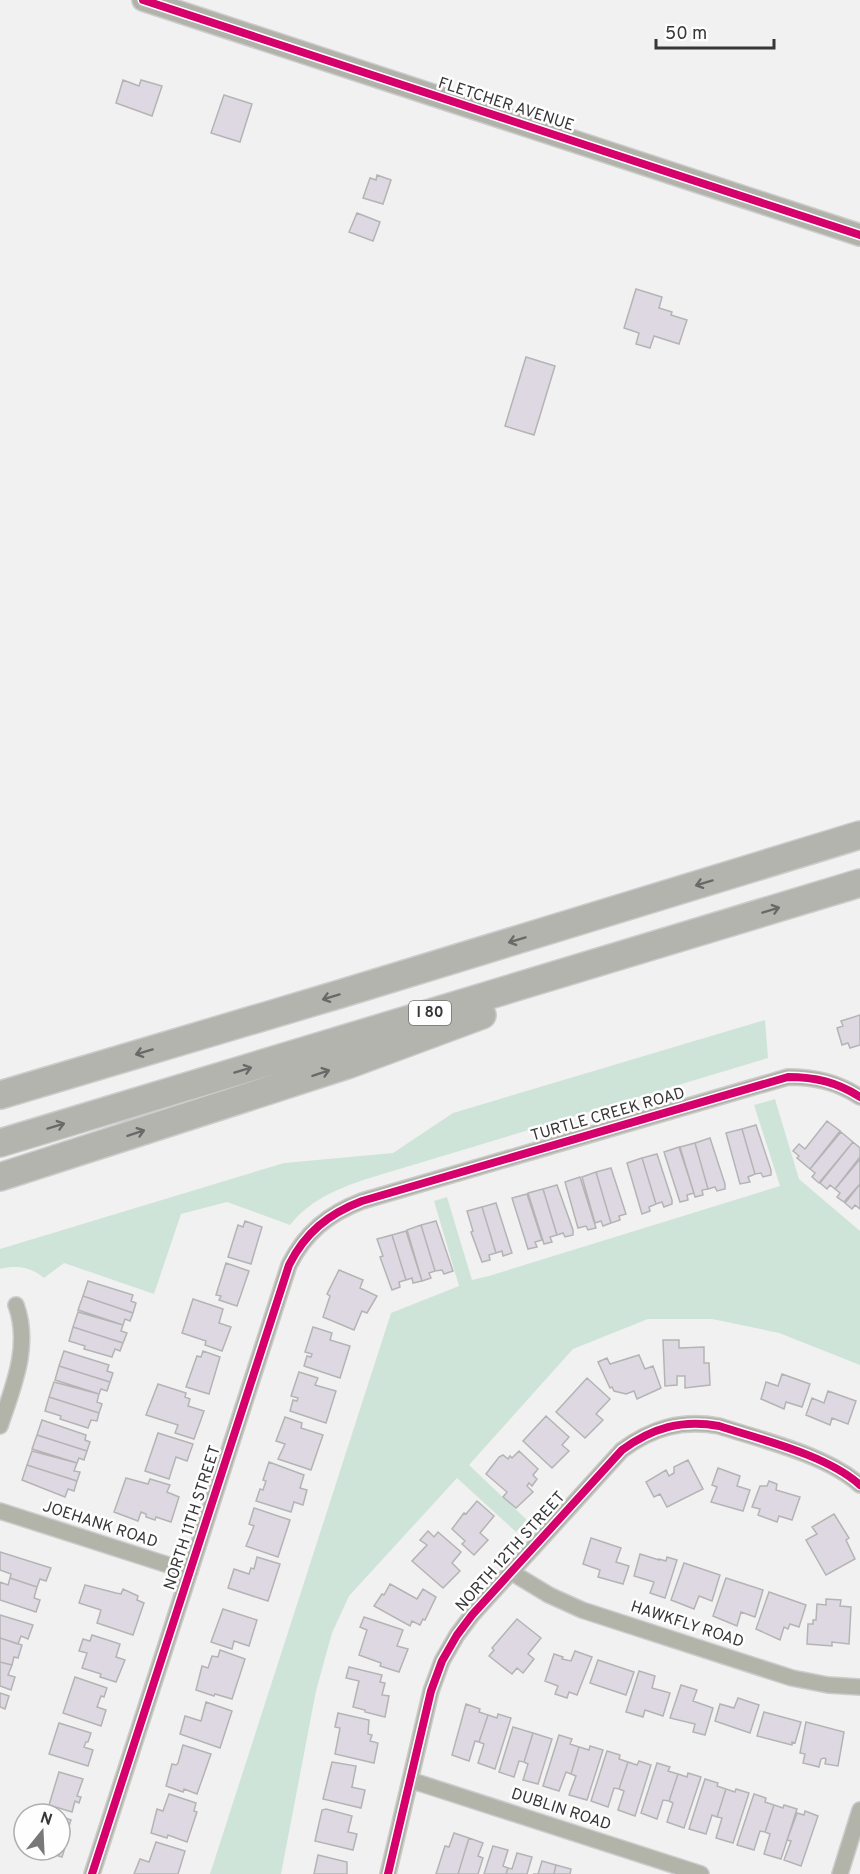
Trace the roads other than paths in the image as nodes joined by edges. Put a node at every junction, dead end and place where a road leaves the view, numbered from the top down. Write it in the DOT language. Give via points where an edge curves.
graph roads {
  1 [pos="143,0"];
  2 [pos="860,235"];
  3 [pos="860,835"];
  4 [pos="860,883"];
  5 [pos="739,919"];
  6 [pos="0,1095"];
  7 [pos="860,1098"];
  8 [pos="0,1143"];
  9 [pos="0,1177"];
  10 [pos="362,1201"];
  11 [pos="16,1305"];
  12 [pos="0,1426"];
  13 [pos="860,1485"];
  14 [pos="0,1511"];
  15 [pos="190,1572"];
  16 [pos="511,1572"];
  17 [pos="860,1687"];
  18 [pos="410,1780"];
  19 [pos="860,1810"];
  20 [pos="92,1874"];
  21 [pos="388,1874"];
  22 [pos="701,1874"];
  23 [pos="840,1874"];
  1 -- 2 [label="street, FLETCHER AVENUE"];
  3 -- 6 [label="highway, one-way"];
  5 -- 4 [label="highway, I 80, one-way"];
  8 -- 5 [label="highway, I 80, one-way"];
  9 -- 5 [label="highway, one-way" via="347,1065"];
  7 -- 10 [label="street, TURTLE CREEK ROAD" via="826,1081 788,1077"];
  10 -- 15 [label="street, NORTH 11TH STREET" via="319,1224 302,1242 289,1265"];
  11 -- 12 [label="street" via="22,1353"];
  13 -- 16 [label="street, NORTH 12TH STREET" via="830,1464 719,1426 669,1426 639,1437 622,1450"];
  14 -- 15 [label="street, JOEHANK ROAD"];
  15 -- 20 [label="street, NORTH 11TH STREET"];
  16 -- 17 [label="street, HAWKFLY ROAD" via="582,1610 792,1678"];
  16 -- 18 [label="street, NORTH 12TH STREET" via="472,1615 442,1660"];
  18 -- 21 [label="street, NORTH 12TH STREET"];
  18 -- 22 [label="street, DUBLIN ROAD"];
  19 -- 23 [label="street"];
}
